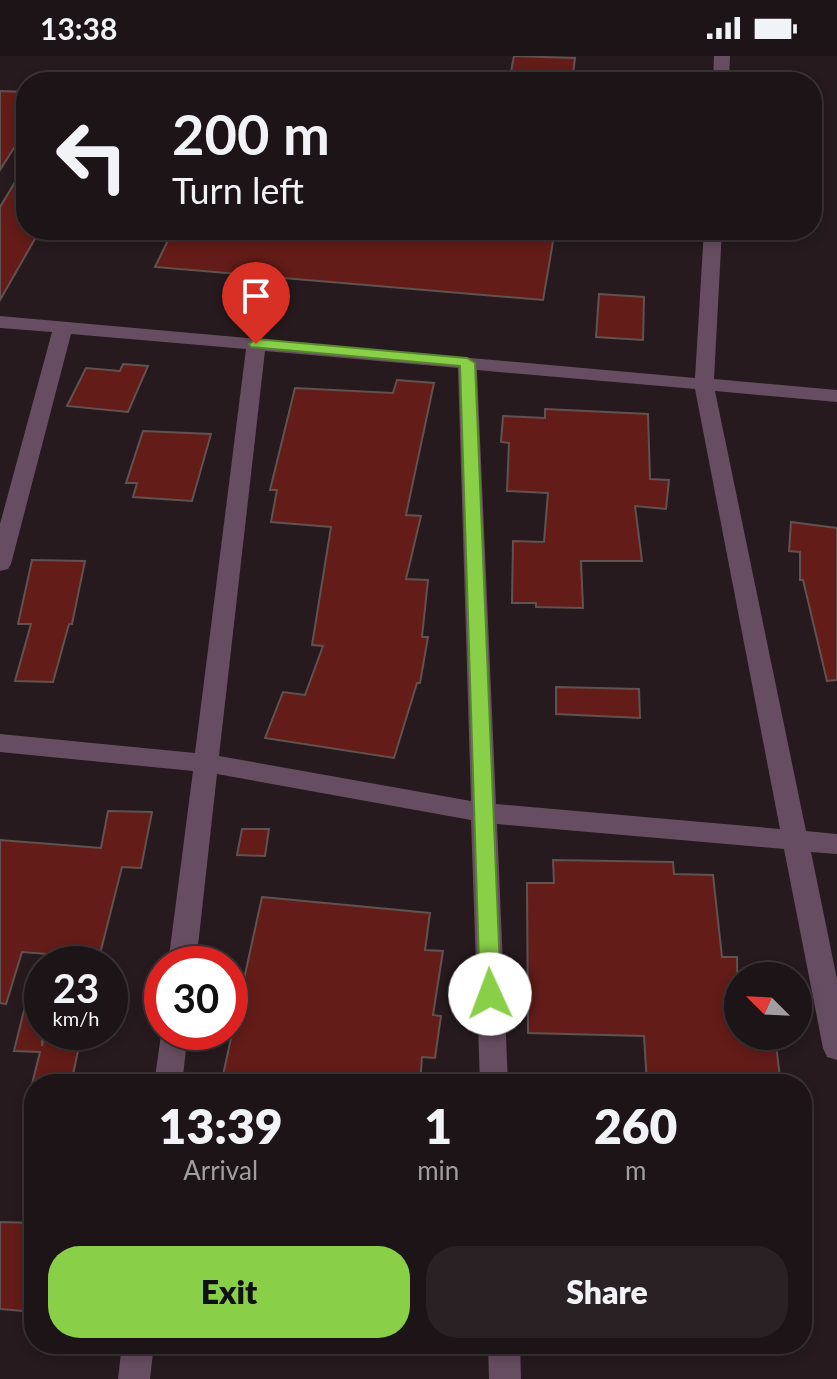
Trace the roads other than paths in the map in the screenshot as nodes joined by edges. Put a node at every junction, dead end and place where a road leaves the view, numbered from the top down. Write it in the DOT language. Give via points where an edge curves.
graph roads {
  1 [pos="712,240"];
  2 [pos="0,322"];
  3 [pos="63,327"];
  4 [pos="256,344"];
  5 [pos="467,363"];
  6 [pos="704,384"];
  7 [pos="837,396"];
  8 [pos="0,564"];
  9 [pos="0,743"];
  10 [pos="205,763"];
  11 [pos="484,813"];
  12 [pos="794,839"];
  13 [pos="837,844"];
  14 [pos="184,946"];
  15 [pos="837,1048"];
  16 [pos="172,1050"];
  17 [pos="169,1074"];
  18 [pos="494,1074"];
  19 [pos="137,1354"];
  20 [pos="504,1354"];
  21 [pos="134,1379"];
  22 [pos="505,1379"];
  1 -- 6 [label="street"];
  2 -- 3 [label="street"];
  3 -- 4 [label="street"];
  3 -- 8 [label="street"];
  4 -- 5 [label="street"];
  4 -- 10 [label="street"];
  5 -- 6 [label="street"];
  5 -- 11 [label="street"];
  6 -- 7 [label="street"];
  6 -- 12 [label="street"];
  9 -- 10 [label="street"];
  10 -- 11 [label="street"];
  10 -- 14 [label="street"];
  11 -- 12 [label="street"];
  11 -- 18 [label="street"];
  12 -- 13 [label="street"];
  12 -- 15 [label="street"];
  16 -- 17 [label="street"];
  19 -- 21 [label="street"];
  20 -- 22 [label="street"];
}
